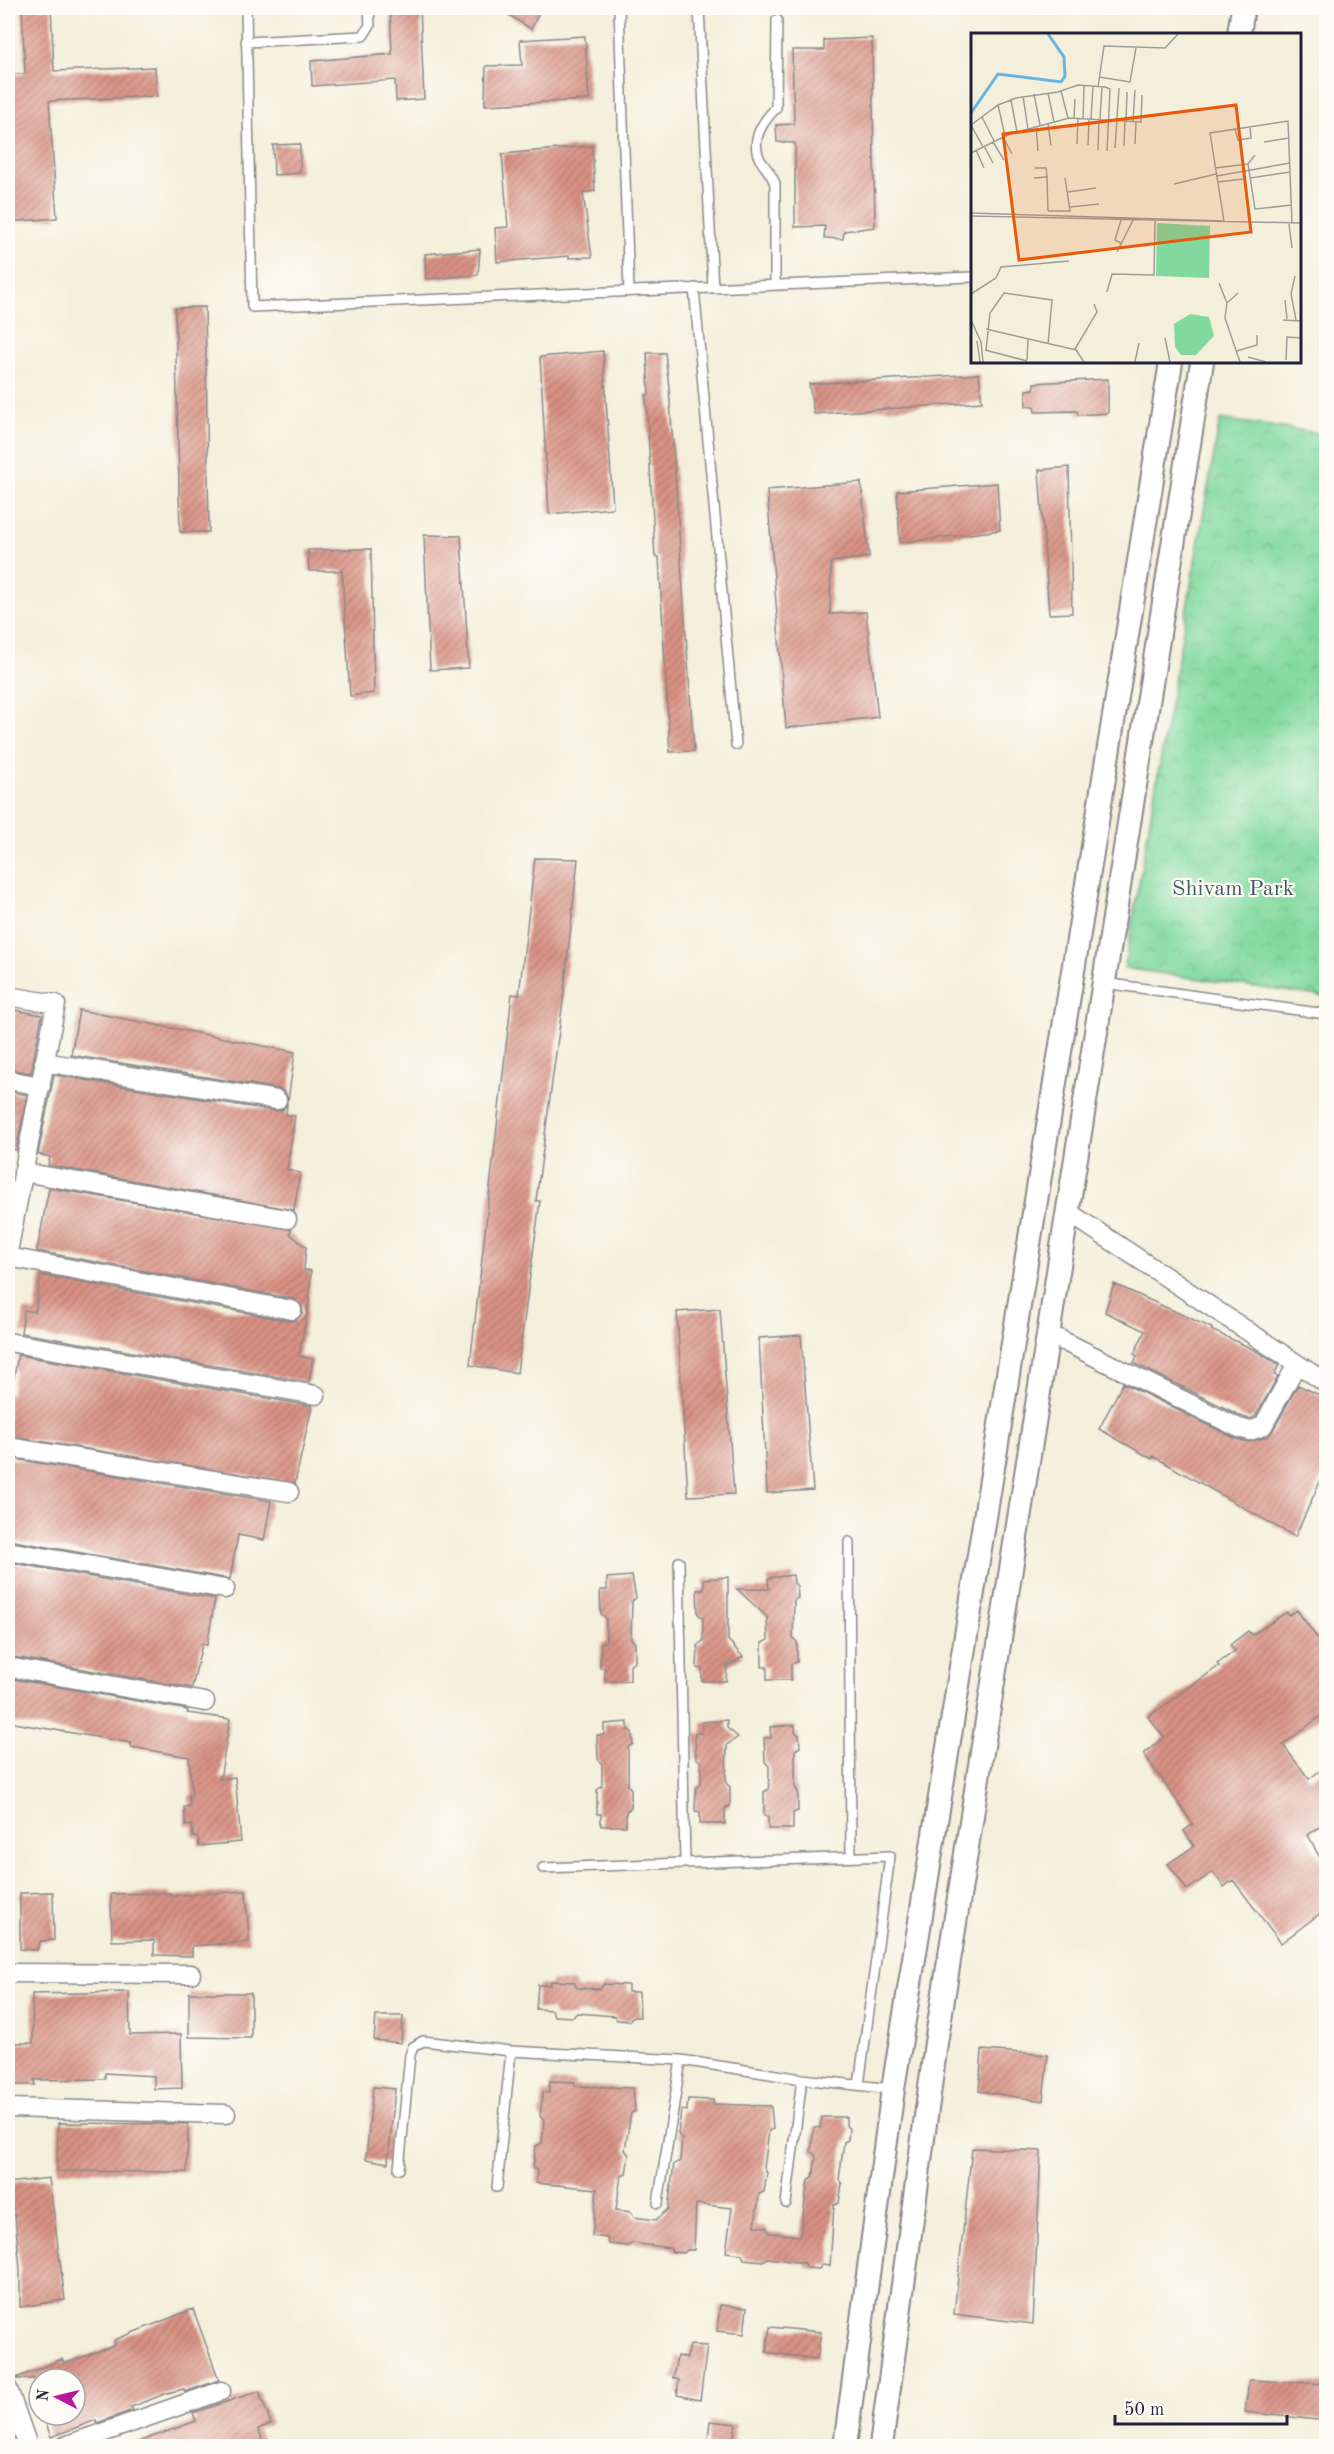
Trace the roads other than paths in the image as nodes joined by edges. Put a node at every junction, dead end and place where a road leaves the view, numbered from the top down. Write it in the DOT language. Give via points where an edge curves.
graph roads {
  1 [pos="246,8"];
  2 [pos="369,8"];
  3 [pos="619,8"];
  4 [pos="699,8"];
  5 [pos="1243,8"];
  6 [pos="777,20"];
  7 [pos="1239,33"];
  8 [pos="246,42"];
  9 [pos="971,277"];
  10 [pos="775,285"];
  11 [pos="694,288"];
  12 [pos="713,288"];
  13 [pos="629,291"];
  14 [pos="1171,363"];
  15 [pos="1202,363"];
  16 [pos="736,745"];
  17 [pos="1109,749"];
  18 [pos="1140,755"];
  19 [pos="1104,983"];
  20 [pos="8,996"];
  21 [pos="1326,1014"];
  22 [pos="44,1062"];
  23 [pos="8,1080"];
  24 [pos="41,1086"];
  25 [pos="277,1100"];
  26 [pos="18,1165"];
  27 [pos="1068,1212"];
  28 [pos="287,1219"];
  29 [pos="8,1252"];
  30 [pos="8,1257"];
  31 [pos="292,1310"];
  32 [pos="1048,1334"];
  33 [pos="8,1342"];
  34 [pos="1297,1364"];
  35 [pos="1326,1383"];
  36 [pos="316,1395"];
  37 [pos="8,1447"];
  38 [pos="289,1492"];
  39 [pos="849,1542"];
  40 [pos="8,1551"];
  41 [pos="679,1562"];
  42 [pos="225,1589"];
  43 [pos="8,1667"];
  44 [pos="205,1702"];
  45 [pos="850,1857"];
  46 [pos="685,1863"];
  47 [pos="543,1868"];
  48 [pos="8,1973"];
  49 [pos="192,1974"];
  50 [pos="511,2051"];
  51 [pos="681,2060"];
  52 [pos="802,2079"];
  53 [pos="859,2085"];
  54 [pos="893,2089"];
  55 [pos="8,2108"];
  56 [pos="226,2114"];
  57 [pos="399,2169"];
  58 [pos="497,2187"];
  59 [pos="658,2203"];
  60 [pos="786,2203"];
  61 [pos="8,2390"];
  62 [pos="220,2391"];
  63 [pos="20,2440"];
  64 [pos="66,2446"];
  65 [pos="845,2446"];
  66 [pos="880,2446"];
  1 -- 8 [label="lane"];
  2 -- 8 [label="lane" via="370,25 363,36"];
  3 -- 13 [label="lane"];
  4 -- 12 [label="lane"];
  5 -- 7 [label="street"];
  6 -- 10 [label="lane" via="776,108 757,133 757,152 775,184"];
  8 -- 13 [label="lane" via="252,307"];
  9 -- 10 [label="lane"];
  10 -- 12 [label="lane"];
  11 -- 12 [label="lane"];
  11 -- 13 [label="lane"];
  11 -- 16 [label="lane"];
  14 -- 17 [label="street"];
  15 -- 18 [label="street"];
  17 -- 18 [label="street"];
  17 -- 54 [label="street"];
  18 -- 19 [label="street"];
  19 -- 21 [label="lane"];
  19 -- 27 [label="street"];
  20 -- 22 [label="street" via="56,1004"];
  22 -- 24 [label="street"];
  22 -- 25 [label="street"];
  23 -- 24 [label="street"];
  24 -- 26 [label="street"];
  26 -- 28 [label="street"];
  26 -- 29 [label="street"];
  27 -- 32 [label="street"];
  27 -- 34 [label="street"];
  30 -- 31 [label="street"];
  32 -- 34 [label="street" via="1250,1431 1263,1426"];
  32 -- 66 [label="street" via="936,2043"];
  33 -- 36 [label="street"];
  34 -- 35 [label="street"];
  37 -- 38 [label="street"];
  39 -- 45 [label="lane"];
  40 -- 42 [label="street"];
  41 -- 46 [label="lane"];
  43 -- 44 [label="street"];
  45 -- 46 [label="lane"];
  45 -- 53 [label="lane" via="890,1856"];
  46 -- 47 [label="lane"];
  48 -- 49 [label="street"];
  50 -- 51 [label="lane"];
  50 -- 57 [label="lane" via="423,2042 413,2048"];
  50 -- 58 [label="lane"];
  51 -- 52 [label="lane"];
  51 -- 59 [label="lane"];
  52 -- 53 [label="lane"];
  52 -- 60 [label="lane"];
  53 -- 54 [label="lane"];
  54 -- 65 [label="street"];
  55 -- 56 [label="street"];
  61 -- 63 [label="street"];
  62 -- 64 [label="street"];
}
